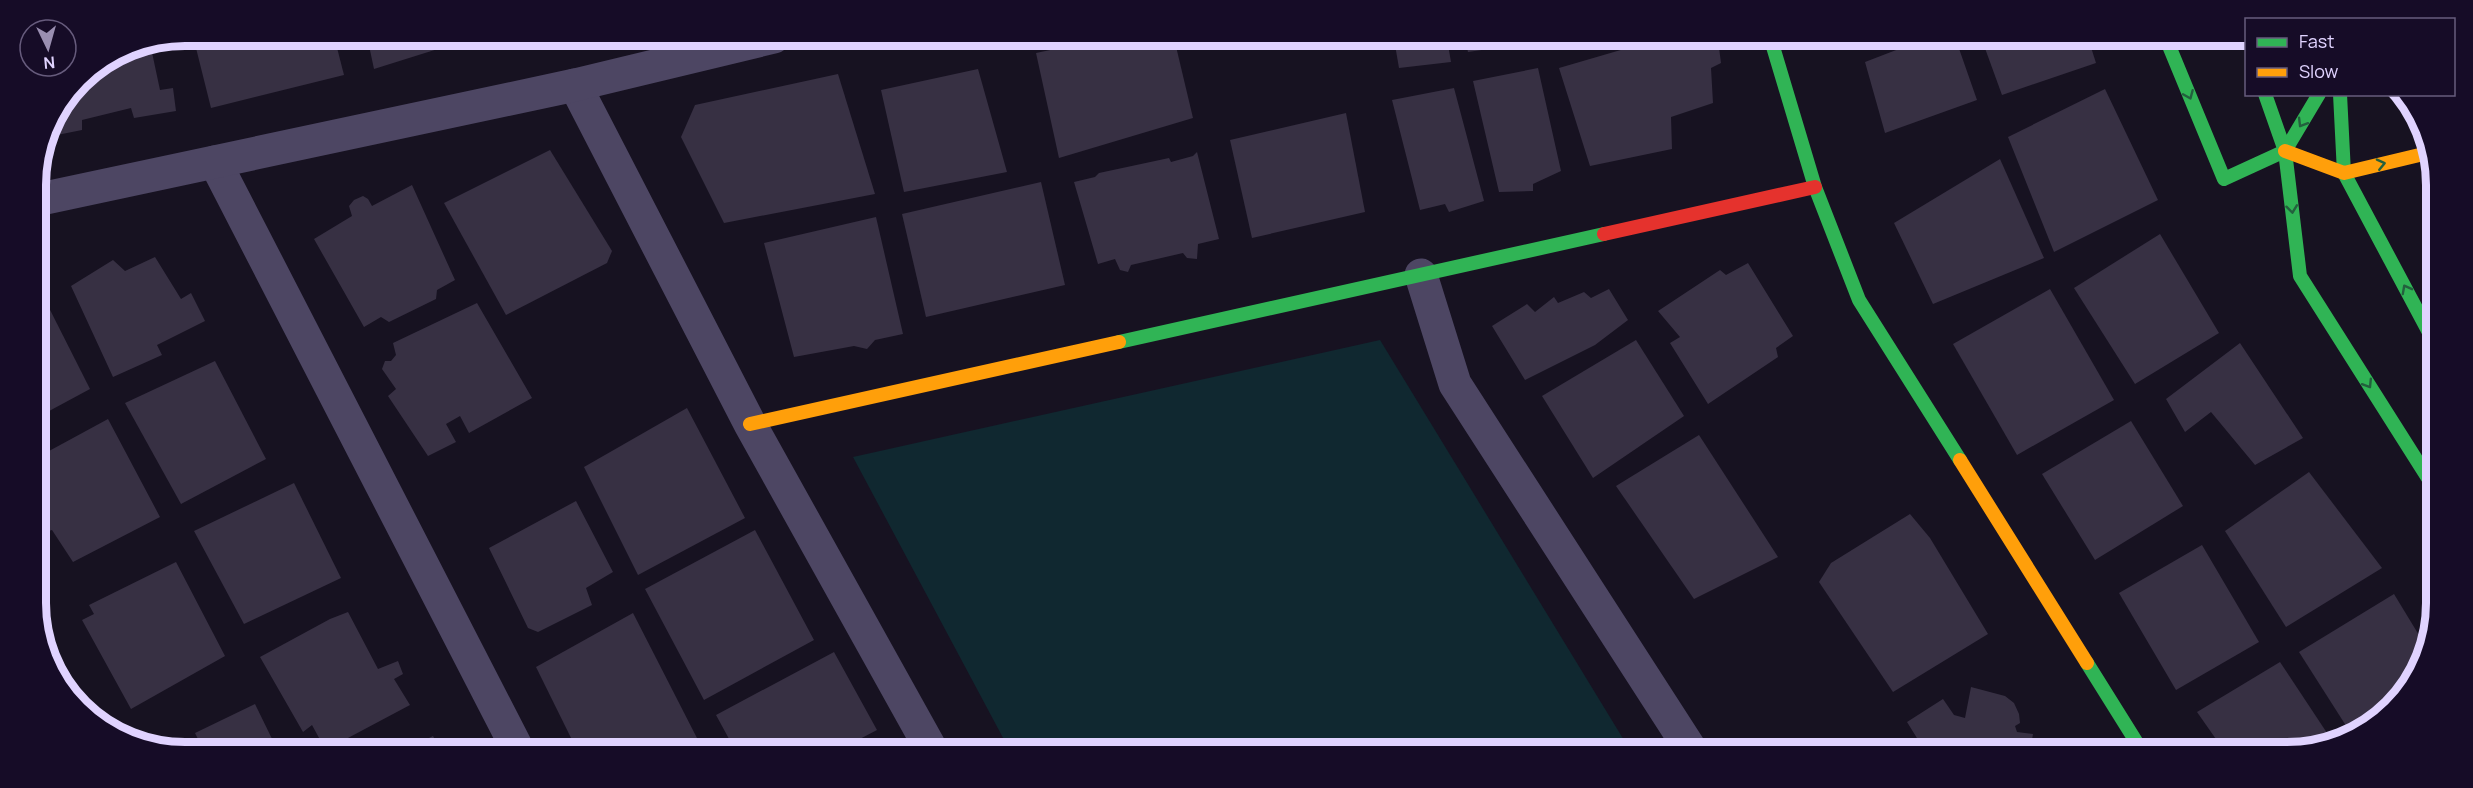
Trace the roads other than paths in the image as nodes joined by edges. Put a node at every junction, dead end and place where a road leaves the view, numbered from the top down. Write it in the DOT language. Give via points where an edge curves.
graph roads {
  1 [pos="740,46"];
  2 [pos="1773,46"];
  3 [pos="2169,46"];
  4 [pos="575,85"];
  5 [pos="2266,96"];
  6 [pos="2318,96"];
  7 [pos="2340,96"];
  8 [pos="2285,151"];
  9 [pos="2423,154"];
  10 [pos="215,162"];
  11 [pos="2344,172"];
  12 [pos="1815,187"];
  13 [pos="47,198"];
  14 [pos="1421,275"];
  15 [pos="2426,327"];
  16 [pos="750,424"];
  17 [pos="2426,475"];
  18 [pos="1685,741"];
  19 [pos="2136,741"];
  20 [pos="514,742"];
  21 [pos="927,742"];
  1 -- 4 [label="street"];
  2 -- 12 [label="street"];
  3 -- 8 [label="street, one-way" via="2224,178"];
  4 -- 10 [label="street"];
  4 -- 16 [label="street"];
  5 -- 8 [label="street"];
  6 -- 8 [label="street, one-way"];
  7 -- 11 [label="street"];
  8 -- 11 [label="street"];
  8 -- 17 [label="street, one-way" via="2300,276"];
  11 -- 9 [label="street, one-way"];
  10 -- 13 [label="street"];
  10 -- 20 [label="street"];
  15 -- 11 [label="street, one-way"];
  12 -- 14 [label="street"];
  12 -- 19 [label="street" via="1859,300"];
  14 -- 16 [label="street"];
  14 -- 18 [label="street" via="1455,384"];
  16 -- 21 [label="street"];
}
